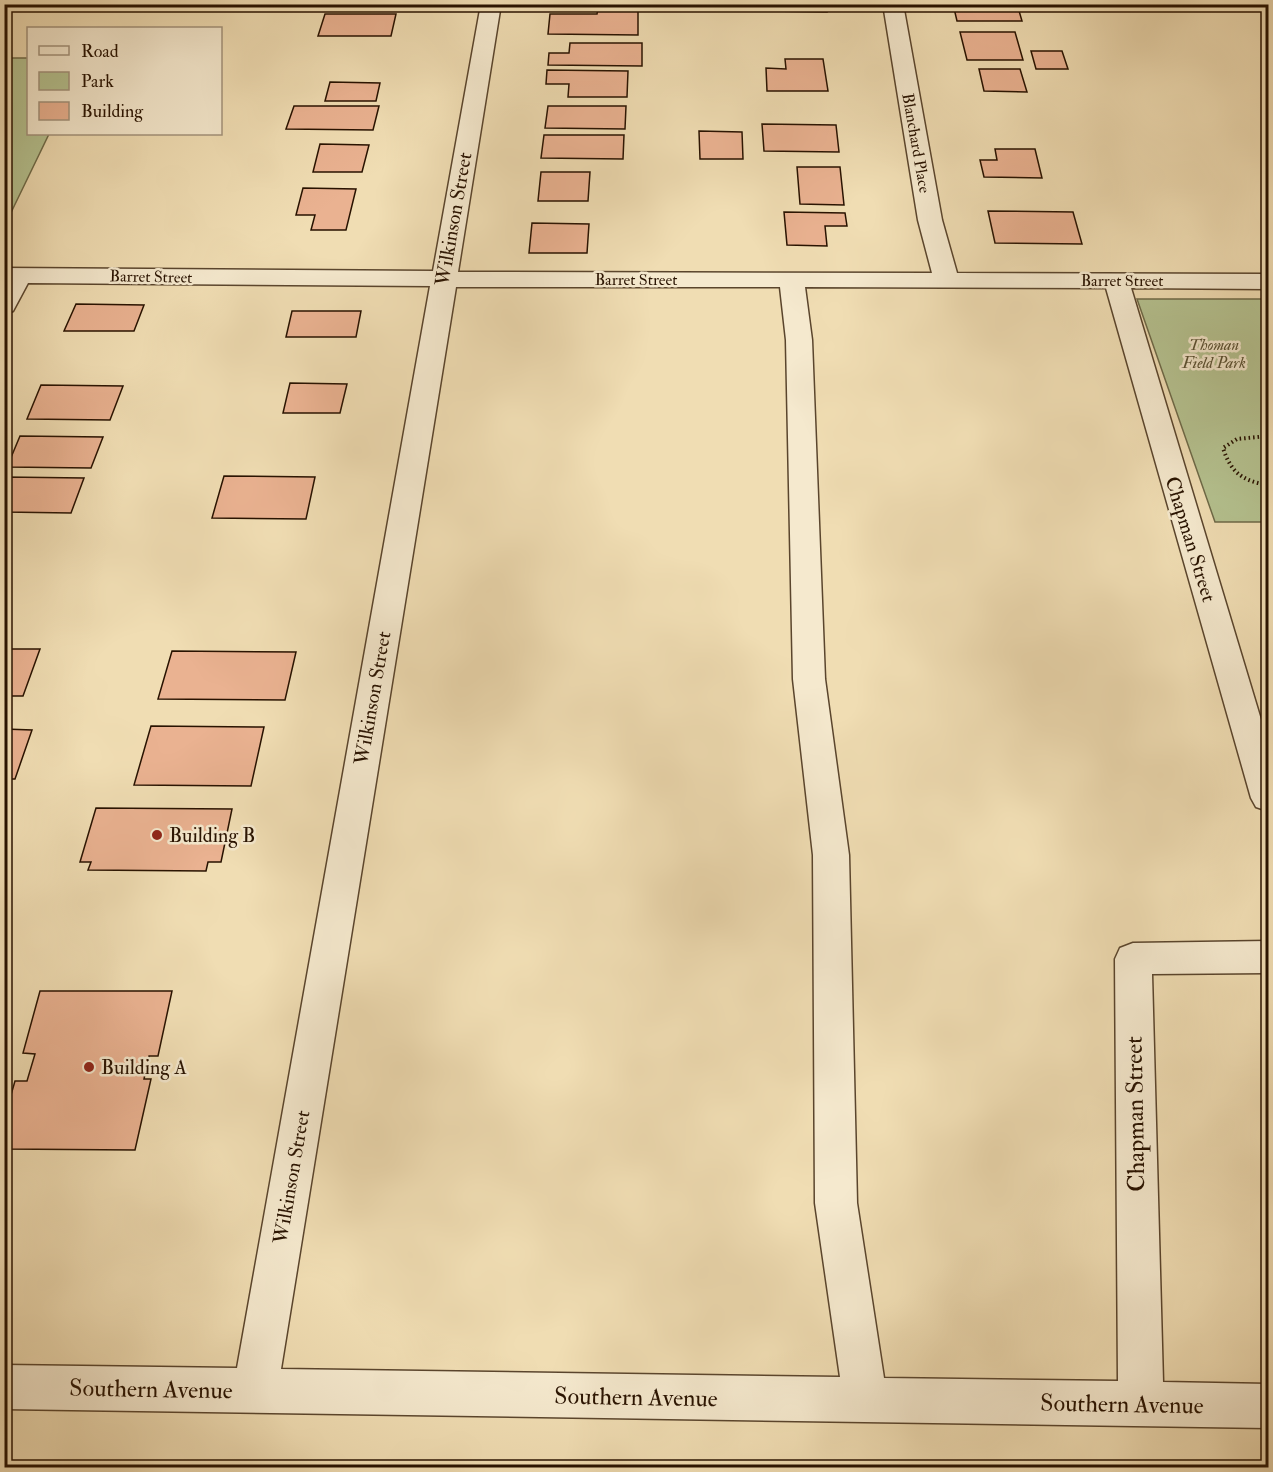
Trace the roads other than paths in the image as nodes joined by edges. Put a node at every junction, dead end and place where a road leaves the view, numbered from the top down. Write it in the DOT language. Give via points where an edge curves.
graph roads {
  1 [pos="491,4"];
  2 [pos="893,4"];
  3 [pos="12,275"];
  4 [pos="443,279"];
  5 [pos="792,280"];
  6 [pos="947,280"];
  7 [pos="1116,280"];
  8 [pos="1269,281"];
  9 [pos="4,306"];
  10 [pos="1269,798"];
  11 [pos="1269,957"];
  12 [pos="4,1387"];
  13 [pos="255,1391"];
  14 [pos="865,1400"];
  15 [pos="1141,1404"];
  16 [pos="1269,1406"];
  1 -- 4 [label="street, Wilkinson Street"];
  2 -- 6 [label="street, Blanchard Place" via="930,220"];
  3 -- 4 [label="street, Barret Street"];
  3 -- 9 [label="street"];
  4 -- 5 [label="street, Barret Street"];
  4 -- 13 [label="street, Wilkinson Street"];
  5 -- 6 [label="street, Barret Street"];
  5 -- 14 [label="street" via="799,340 809,679 831,855 836,1203"];
  6 -- 7 [label="street, Barret Street"];
  7 -- 8 [label="street, Barret Street"];
  7 -- 10 [label="street, Chapman Street"];
  11 -- 15 [label="street, Chapman Street" via="1133,958"];
  12 -- 13 [label="street, Southern Avenue"];
  13 -- 14 [label="street, Southern Avenue"];
  14 -- 15 [label="street, Southern Avenue"];
  15 -- 16 [label="street, Southern Avenue"];
}
